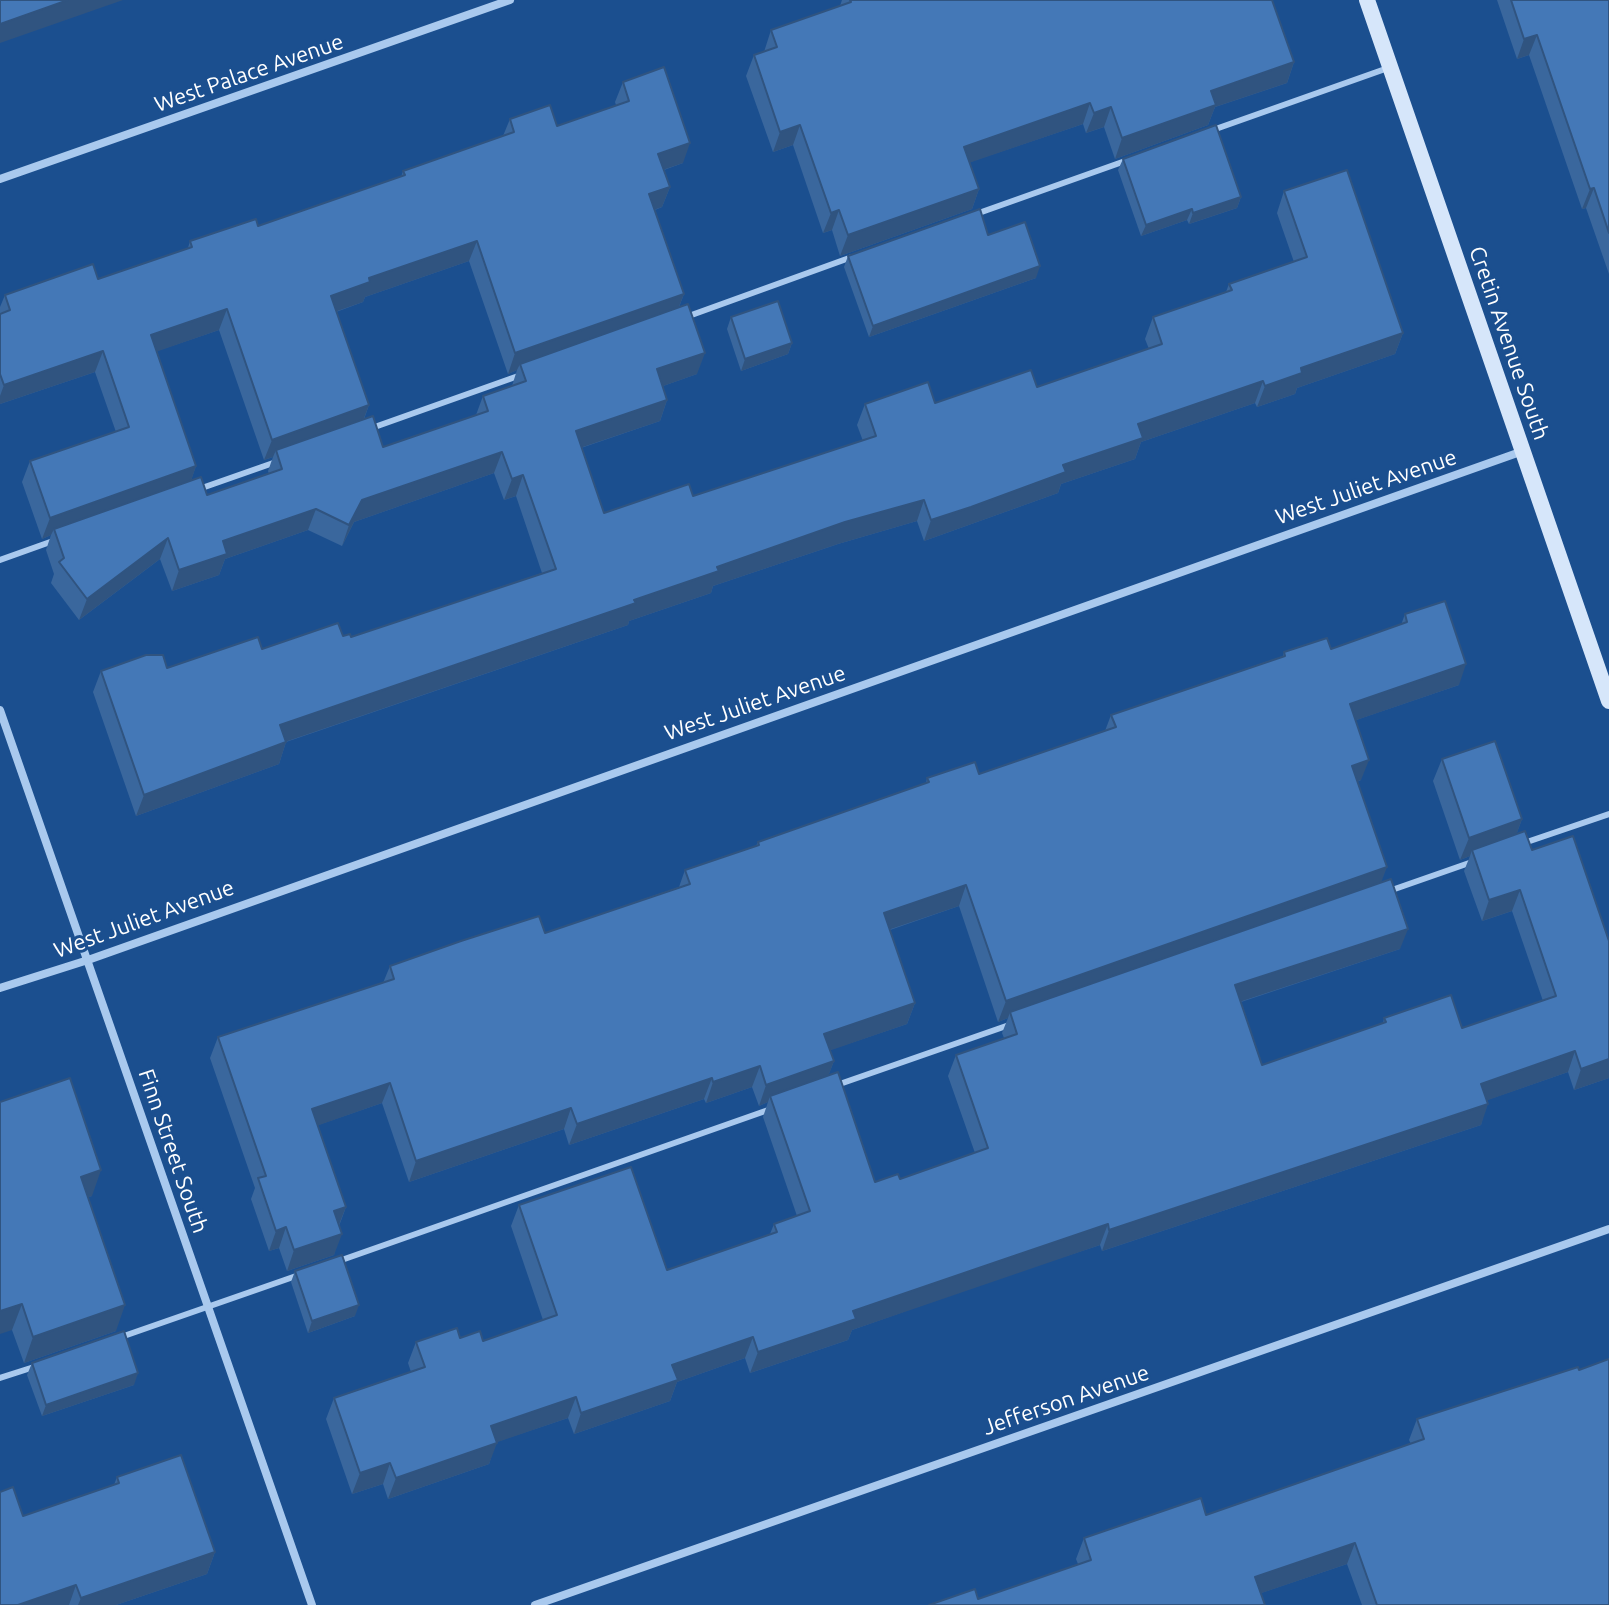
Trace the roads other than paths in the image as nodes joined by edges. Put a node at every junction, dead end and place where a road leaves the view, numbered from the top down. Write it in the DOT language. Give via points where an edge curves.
graph roads {
  1 [pos="510,0"];
  2 [pos="1367,0"];
  3 [pos="1390,67"];
  4 [pos="1208,131"];
  5 [pos="1134,158"];
  6 [pos="0,179"];
  7 [pos="970,216"];
  8 [pos="865,253"];
  9 [pos="671,322"];
  10 [pos="522,375"];
  11 [pos="358,433"];
  12 [pos="1523,451"];
  13 [pos="283,459"];
  14 [pos="194,491"];
  15 [pos="60,539"];
  16 [pos="0,560"];
  17 [pos="1609,701"];
  18 [pos="0,710"];
  19 [pos="1609,814"];
  20 [pos="1523,844"];
  21 [pos="1478,860"];
  22 [pos="1374,896"];
  23 [pos="88,960"];
  24 [pos="0,988"];
  25 [pos="1015,1023"];
  26 [pos="821,1091"];
  27 [pos="776,1107"];
  28 [pos="1609,1229"];
  29 [pos="327,1265"];
  30 [pos="313,1270"];
  31 [pos="208,1307"];
  32 [pos="119,1338"];
  33 [pos="45,1363"];
  34 [pos="0,1378"];
  35 [pos="312,1605"];
  36 [pos="535,1605"];
  1 -- 6 [label="street, West Palace Avenue"];
  2 -- 3 [label="main road, Cretin Avenue South"];
  3 -- 4 [label="lane"];
  3 -- 12 [label="main road, Cretin Avenue South"];
  5 -- 7 [label="lane"];
  8 -- 9 [label="lane"];
  10 -- 11 [label="lane"];
  12 -- 17 [label="main road, Cretin Avenue South"];
  12 -- 23 [label="street, West Juliet Avenue"];
  13 -- 14 [label="lane"];
  15 -- 16 [label="lane"];
  18 -- 23 [label="street, Finn Street South"];
  19 -- 20 [label="lane"];
  21 -- 22 [label="lane"];
  23 -- 24 [label="street, West Juliet Avenue"];
  23 -- 31 [label="street, Finn Street South"];
  25 -- 26 [label="lane"];
  27 -- 29 [label="lane"];
  28 -- 36 [label="street, Jefferson Avenue"];
  30 -- 31 [label="lane"];
  31 -- 32 [label="lane"];
  31 -- 35 [label="street, Finn Street South"];
  33 -- 34 [label="lane"];
}
